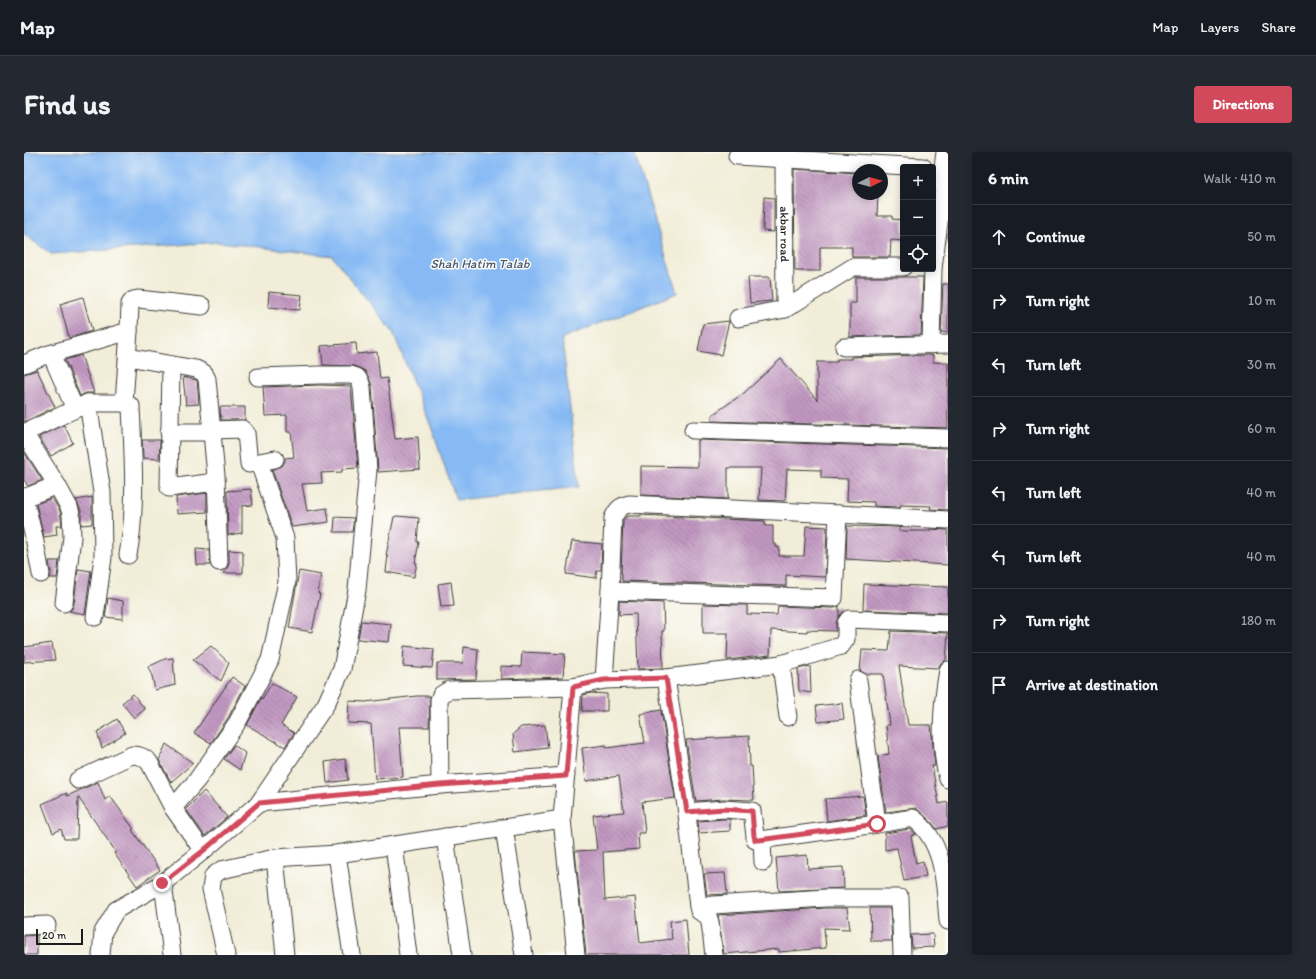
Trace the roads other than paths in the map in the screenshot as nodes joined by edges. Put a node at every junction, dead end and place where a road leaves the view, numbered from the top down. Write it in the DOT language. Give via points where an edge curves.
graph roads {
  1 [pos="737,156"];
  2 [pos="784,159"];
  3 [pos="940,163"];
  4 [pos="900,166"];
  5 [pos="936,246"];
  6 [pos="900,267"];
  7 [pos="933,272"];
  8 [pos="202,306"];
  9 [pos="786,309"];
  10 [pos="738,318"];
  11 [pos="129,331"];
  12 [pos="948,344"];
  13 [pos="931,345"];
  14 [pos="844,347"];
  15 [pos="51,354"];
  16 [pos="128,357"];
  17 [pos="24,364"];
  18 [pos="171,364"];
  19 [pos="258,377"];
  20 [pos="124,403"];
  21 [pos="82,406"];
  22 [pos="693,430"];
  23 [pos="212,431"];
  24 [pos="169,432"];
  25 [pos="24,433"];
  26 [pos="948,438"];
  27 [pos="275,459"];
  28 [pos="259,463"];
  29 [pos="216,482"];
  30 [pos="57,484"];
  31 [pos="24,498"];
  32 [pos="838,514"];
  33 [pos="948,520"];
  34 [pos="30,550"];
  35 [pos="128,555"];
  36 [pos="219,562"];
  37 [pos="41,574"];
  38 [pos="610,591"];
  39 [pos="64,603"];
  40 [pos="95,617"];
  41 [pos="948,623"];
  42 [pos="781,664"];
  43 [pos="948,670"];
  44 [pos="666,678"];
  45 [pos="604,680"];
  46 [pos="858,680"];
  47 [pos="573,687"];
  48 [pos="788,717"];
  49 [pos="566,776"];
  50 [pos="948,779"];
  51 [pos="78,780"];
  52 [pos="440,785"];
  53 [pos="259,803"];
  54 [pos="173,808"];
  55 [pos="687,812"];
  56 [pos="562,819"];
  57 [pos="877,824"];
  58 [pos="504,828"];
  59 [pos="445,837"];
  60 [pos="762,840"];
  61 [pos="394,845"];
  62 [pos="203,851"];
  63 [pos="337,854"];
  64 [pos="275,858"];
  65 [pos="763,862"];
  66 [pos="162,883"];
  67 [pos="698,906"];
  68 [pos="948,921"];
  69 [pos="47,925"];
  70 [pos="24,926"];
  71 [pos="101,955"];
  72 [pos="172,955"];
  73 [pos="226,955"];
  74 [pos="285,955"];
  75 [pos="352,955"];
  76 [pos="408,955"];
  77 [pos="462,955"];
  78 [pos="524,955"];
  79 [pos="576,955"];
  80 [pos="714,955"];
  81 [pos="902,955"];
  1 -- 2 [label="street"];
  2 -- 4 [label="street"];
  2 -- 9 [label="street, akbar road"];
  3 -- 5 [label="street" via="943,192"];
  6 -- 9 [label="street" via="853,267"];
  7 -- 13 [label="street"];
  8 -- 11 [label="street" via="133,300 130,304"];
  9 -- 10 [label="street"];
  11 -- 15 [label="street"];
  11 -- 16 [label="street"];
  12 -- 13 [label="street"];
  13 -- 14 [label="street"];
  15 -- 17 [label="street"];
  15 -- 21 [label="street"];
  16 -- 18 [label="street"];
  16 -- 20 [label="street"];
  18 -- 23 [label="street" via="204,373 207,379"];
  18 -- 24 [label="street"];
  19 -- 53 [label="street" via="357,377 362,387 368,470 357,590 342,670 326,704"];
  20 -- 21 [label="street"];
  20 -- 35 [label="street" via="131,406 134,491"];
  21 -- 25 [label="street"];
  21 -- 40 [label="street" via="102,492 103,557"];
  22 -- 26 [label="street"];
  23 -- 24 [label="street"];
  23 -- 28 [label="street" via="242,429 246,434 249,464"];
  23 -- 29 [label="street"];
  24 -- 29 [label="street" via="169,488"];
  25 -- 30 [label="street"];
  27 -- 28 [label="street"];
  28 -- 54 [label="street" via="285,538 286,582 270,660 237,723 197,780"];
  29 -- 36 [label="street"];
  30 -- 31 [label="street"];
  30 -- 39 [label="street" via="71,514 72,537"];
  31 -- 34 [label="street"];
  32 -- 33 [label="street"];
  32 -- 38 [label="street" via="623,505 613,518"];
  32 -- 38 [label="street" via="834,598"];
  34 -- 37 [label="street"];
  38 -- 45 [label="street"];
  41 -- 42 [label="street" via="850,619 846,623 846,639 841,646"];
  42 -- 44 [label="street"];
  42 -- 48 [label="street"];
  43 -- 50 [label="street" via="944,694 943,743"];
  44 -- 45 [label="street"];
  44 -- 55 [label="street"];
  45 -- 47 [label="street"];
  46 -- 57 [label="street"];
  47 -- 49 [label="street"];
  47 -- 52 [label="street" via="449,690 441,694"];
  49 -- 52 [label="street"];
  49 -- 56 [label="street"];
  51 -- 54 [label="street" via="132,755 138,755 148,762"];
  52 -- 53 [label="street"];
  53 -- 62 [label="street"];
  54 -- 62 [label="street"];
  55 -- 60 [label="street" via="724,809 752,811 755,840"];
  55 -- 67 [label="street"];
  56 -- 58 [label="street"];
  56 -- 79 [label="street"];
  57 -- 60 [label="street"];
  57 -- 68 [label="street" via="913,818 926,829 938,849 942,864"];
  58 -- 59 [label="street"];
  58 -- 78 [label="street"];
  59 -- 61 [label="street"];
  59 -- 77 [label="street"];
  60 -- 65 [label="street"];
  61 -- 63 [label="street"];
  61 -- 76 [label="street"];
  62 -- 66 [label="street"];
  63 -- 64 [label="street"];
  63 -- 75 [label="street"];
  64 -- 73 [label="street" via="221,870 213,876 211,889"];
  64 -- 74 [label="street"];
  66 -- 71 [label="street" via="116,910 103,932"];
  66 -- 72 [label="street"];
  67 -- 80 [label="street" via="699,911 708,916 710,922"];
  67 -- 81 [label="street" via="826,898 900,898"];
  69 -- 70 [label="street"];
}
